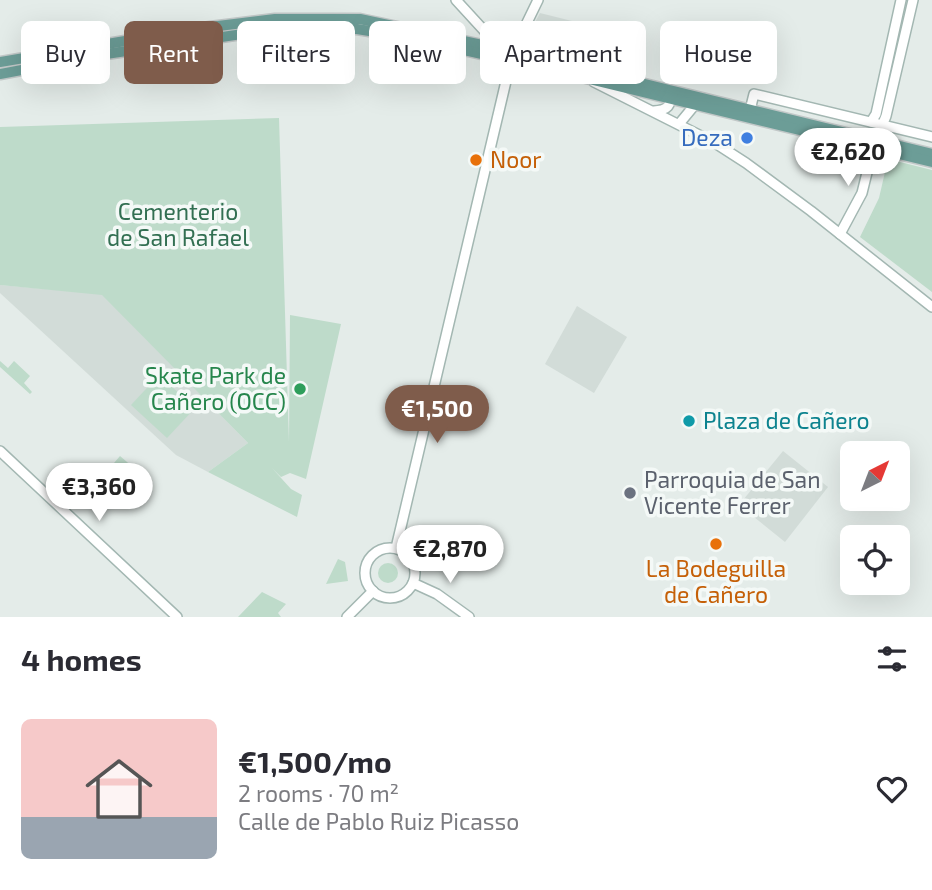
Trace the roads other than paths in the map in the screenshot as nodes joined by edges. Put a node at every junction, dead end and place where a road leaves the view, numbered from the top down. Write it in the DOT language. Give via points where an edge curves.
graph roads {
  1 [pos="456,0"];
  2 [pos="538,0"];
  3 [pos="901,0"];
  4 [pos="913,0"];
  5 [pos="528,21"];
  6 [pos="480,26"];
  7 [pos="480,45"];
  8 [pos="480,52"];
  9 [pos="0,62"];
  10 [pos="0,74"];
  11 [pos="511,84"];
  12 [pos="598,84"];
  13 [pos="618,84"];
  14 [pos="627,84"];
  15 [pos="671,94"];
  16 [pos="698,101"];
  17 [pos="750,110"];
  18 [pos="820,111"];
  19 [pos="652,112"];
  20 [pos="680,122"];
  21 [pos="871,122"];
  22 [pos="883,125"];
  23 [pos="814,129"];
  24 [pos="932,137"];
  25 [pos="874,144"];
  26 [pos="901,146"];
  27 [pos="932,154"];
  28 [pos="932,162"];
  29 [pos="840,234"];
  30 [pos="932,307"];
  31 [pos="0,451"];
  32 [pos="396,548"];
  33 [pos="413,583"];
  34 [pos="373,591"];
  35 [pos="177,617"];
  36 [pos="347,617"];
  37 [pos="469,617"];
  1 -- 6 [label="street"];
  2 -- 5 [label="street"];
  3 -- 21 [label="street"];
  4 -- 22 [label="street"];
  7 -- 9 [label="main road" via="360,19 275,19"];
  8 -- 10 [label="main road" via="357,29 276,29"];
  11 -- 32 [label="street"];
  12 -- 19 [label="street"];
  13 -- 15 [label="main road"];
  14 -- 15 [label="main road"];
  15 -- 16 [label="main road"];
  15 -- 19 [label="street" via="669,106"];
  15 -- 20 [label="street"];
  16 -- 17 [label="main road"];
  16 -- 20 [label="street"];
  16 -- 23 [label="main road"];
  17 -- 18 [label="street" via="754,94"];
  17 -- 23 [label="main road"];
  18 -- 21 [label="street"];
  18 -- 23 [label="street"];
  19 -- 20 [label="street"];
  20 -- 29 [label="street" via="746,163"];
  21 -- 22 [label="street"];
  22 -- 24 [label="street"];
  22 -- 25 [label="street"];
  22 -- 26 [label="street"];
  23 -- 25 [label="main road"];
  25 -- 26 [label="main road"];
  25 -- 28 [label="main road"];
  25 -- 29 [label="street" via="857,207"];
  26 -- 27 [label="main road"];
  29 -- 30 [label="street"];
  31 -- 35 [label="street"];
  32 -- 33 [label="street" via="414,566"];
  32 -- 34 [label="street" via="380,550 367,561 365,577"];
  33 -- 34 [label="street" via="395,598"];
  33 -- 37 [label="street"];
  34 -- 36 [label="street"];
}
